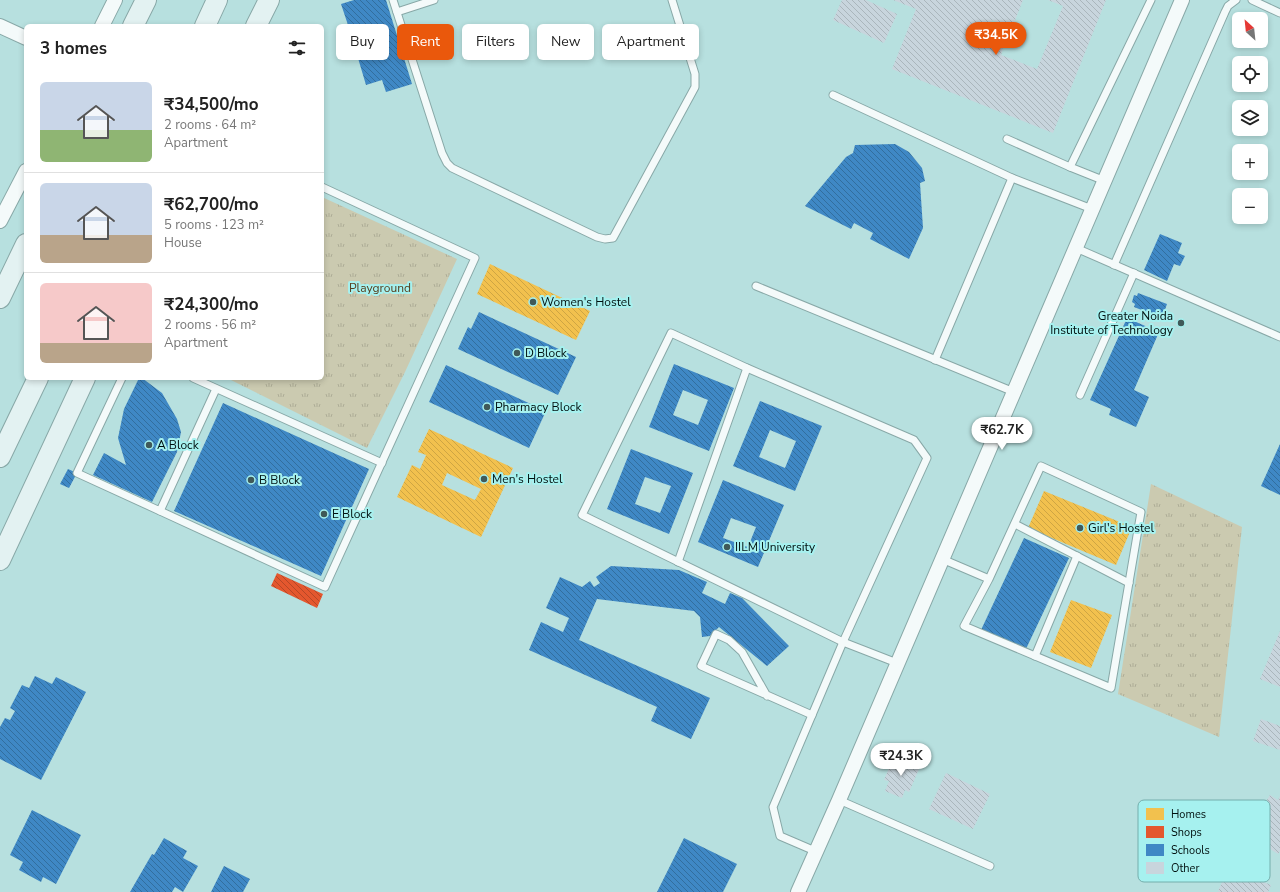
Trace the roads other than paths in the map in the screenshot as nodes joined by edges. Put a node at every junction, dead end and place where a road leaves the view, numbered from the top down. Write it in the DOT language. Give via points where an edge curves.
graph roads {
  1 [pos="115,0"];
  2 [pos="146,0"];
  3 [pos="217,0"];
  4 [pos="269,0"];
  5 [pos="394,0"];
  6 [pos="434,0"];
  7 [pos="672,0"];
  8 [pos="1151,0"];
  9 [pos="1182,0"];
  10 [pos="1236,0"];
  11 [pos="1252,0"];
  12 [pos="397,12"];
  13 [pos="1280,12"];
  14 [pos="103,24"];
  15 [pos="134,24"];
  16 [pos="206,24"];
  17 [pos="257,24"];
  18 [pos="0,26"];
  19 [pos="24,37"];
  20 [pos="833,95"];
  21 [pos="1007,138"];
  22 [pos="1070,167"];
  23 [pos="24,175"];
  24 [pos="1012,178"];
  25 [pos="1104,182"];
  26 [pos="324,188"];
  27 [pos="1092,210"];
  28 [pos="0,221"];
  29 [pos="24,248"];
  30 [pos="1076,248"];
  31 [pos="1114,265"];
  32 [pos="1134,273"];
  33 [pos="756,286"];
  34 [pos="0,298"];
  35 [pos="1280,336"];
  36 [pos="935,360"];
  37 [pos="747,368"];
  38 [pos="37,380"];
  39 [pos="84,380"];
  40 [pos="121,380"];
  41 [pos="197,380"];
  42 [pos="216,389"];
  43 [pos="1014,392"];
  44 [pos="1080,395"];
  45 [pos="0,457"];
  46 [pos="382,463"];
  47 [pos="160,511"];
  48 [pos="1015,524"];
  49 [pos="1078,556"];
  50 [pos="942,559"];
  51 [pos="0,560"];
  52 [pos="678,562"];
  53 [pos="989,579"];
  54 [pos="1129,583"];
  55 [pos="843,642"];
  56 [pos="1035,656"];
  57 [pos="897,663"];
  58 [pos="767,696"];
  59 [pos="812,715"];
  60 [pos="839,800"];
  61 [pos="815,851"];
  62 [pos="990,866"];
  63 [pos="798,892"];
  1 -- 14 [label="street"];
  2 -- 15 [label="street"];
  3 -- 16 [label="street"];
  4 -- 17 [label="street"];
  5 -- 12 [label="lane"];
  6 -- 12 [label="lane"];
  7 -- 12 [label="lane" via="695,74 695,88 613,238 605,239 452,168 447,163"];
  8 -- 22 [label="lane"];
  9 -- 25 [label="street"];
  10 -- 31 [label="lane" via="1225,12"];
  11 -- 13 [label="lane"];
  18 -- 19 [label="street"];
  20 -- 24 [label="lane"];
  21 -- 22 [label="lane"];
  22 -- 25 [label="lane"];
  23 -- 28 [label="street"];
  24 -- 27 [label="lane"];
  24 -- 36 [label="lane"];
  25 -- 27 [label="street"];
  26 -- 46 [label="lane" via="475,258"];
  27 -- 30 [label="street"];
  29 -- 34 [label="street"];
  30 -- 31 [label="lane"];
  30 -- 43 [label="street"];
  31 -- 32 [label="lane"];
  32 -- 35 [label="lane"];
  32 -- 44 [label="lane"];
  33 -- 36 [label="lane"];
  36 -- 43 [label="lane"];
  37 -- 52 [label="lane"];
  37 -- 52 [label="lane" via="670,333 582,515"];
  37 -- 55 [label="lane" via="914,440 927,458"];
  38 -- 45 [label="street"];
  39 -- 51 [label="street"];
  40 -- 47 [label="lane" via="77,473"];
  41 -- 42 [label="lane"];
  42 -- 46 [label="lane"];
  42 -- 47 [label="lane"];
  43 -- 50 [label="street"];
  46 -- 47 [label="lane" via="325,587"];
  48 -- 49 [label="lane"];
  48 -- 53 [label="lane"];
  48 -- 54 [label="lane" via="1041,466 1141,512"];
  49 -- 54 [label="lane"];
  49 -- 56 [label="lane"];
  50 -- 53 [label="lane"];
  50 -- 57 [label="street"];
  52 -- 55 [label="lane"];
  53 -- 56 [label="lane" via="964,626"];
  54 -- 56 [label="lane" via="1111,688"];
  55 -- 57 [label="lane"];
  55 -- 59 [label="lane"];
  57 -- 60 [label="street"];
  58 -- 58 [label="lane" via="701,666 716,634 729,640 742,652"];
  58 -- 59 [label="lane"];
  59 -- 61 [label="lane" via="772,807 780,836"];
  60 -- 61 [label="street"];
  60 -- 62 [label="lane"];
  61 -- 63 [label="street"];
}
